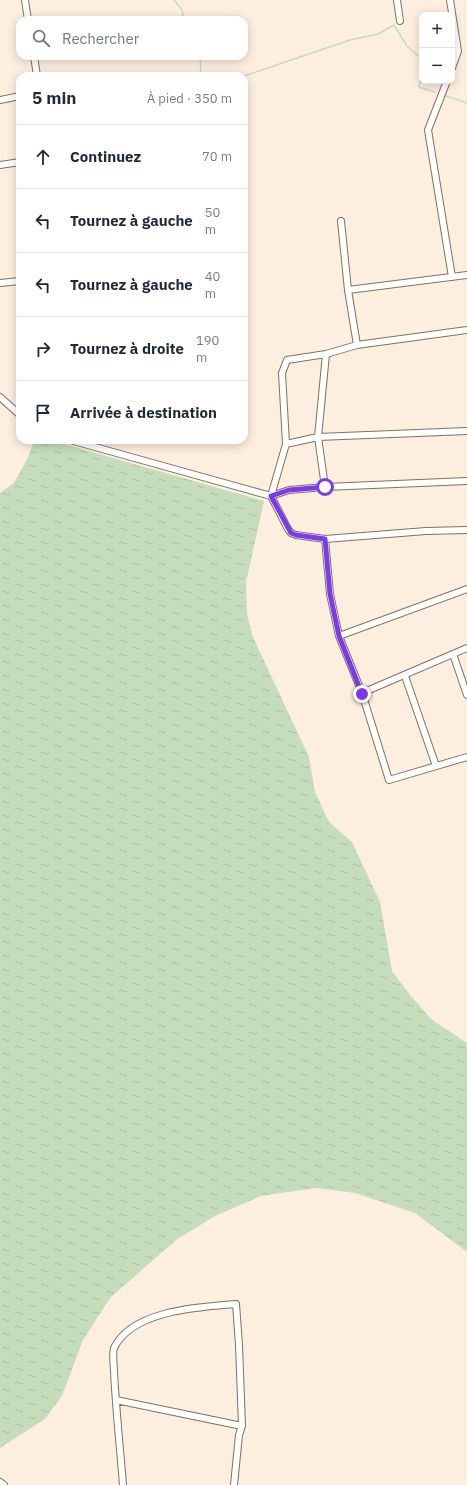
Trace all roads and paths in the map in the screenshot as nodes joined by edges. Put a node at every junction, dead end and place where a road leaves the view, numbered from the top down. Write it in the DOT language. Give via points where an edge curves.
graph roads {
  1 [pos="25,0"];
  2 [pos="397,0"];
  3 [pos="450,0"];
  4 [pos="27,16"];
  5 [pos="400,21"];
  6 [pos="35,60"];
  7 [pos="455,60"];
  8 [pos="36,72"];
  9 [pos="446,84"];
  10 [pos="16,97"];
  11 [pos="0,100"];
  12 [pos="16,163"];
  13 [pos="0,165"];
  14 [pos="340,221"];
  15 [pos="467,275"];
  16 [pos="452,277"];
  17 [pos="16,281"];
  18 [pos="0,283"];
  19 [pos="348,290"];
  20 [pos="467,330"];
  21 [pos="356,345"];
  22 [pos="326,354"];
  23 [pos="0,397"];
  24 [pos="16,411"];
  25 [pos="467,431"];
  26 [pos="318,437"];
  27 [pos="84,444"];
  28 [pos="286,444"];
  29 [pos="467,482"];
  30 [pos="325,487"];
  31 [pos="271,496"];
  32 [pos="467,530"];
  33 [pos="325,539"];
  34 [pos="467,589"];
  35 [pos="339,636"];
  36 [pos="467,648"];
  37 [pos="453,654"];
  38 [pos="405,676"];
  39 [pos="362,694"];
  40 [pos="467,695"];
  41 [pos="467,757"];
  42 [pos="436,766"];
  43 [pos="116,1400"];
  44 [pos="242,1426"];
  45 [pos="0,1482"];
  46 [pos="4,1485"];
  47 [pos="123,1485"];
  48 [pos="234,1485"];
  1 -- 4 [label="street"];
  2 -- 5 [label="street"];
  3 -- 7 [label="street" via="458,51"];
  6 -- 8 [label="street"];
  9 -- 16 [label="street" via="428,130"];
  10 -- 11 [label="street"];
  12 -- 13 [label="street"];
  14 -- 19 [label="street"];
  15 -- 16 [label="street"];
  16 -- 19 [label="street"];
  17 -- 18 [label="street"];
  19 -- 21 [label="street"];
  20 -- 21 [label="street"];
  21 -- 22 [label="street"];
  22 -- 26 [label="street"];
  22 -- 28 [label="street" via="287,360 282,373"];
  23 -- 24 [label="street"];
  25 -- 26 [label="street"];
  26 -- 28 [label="street"];
  26 -- 30 [label="street"];
  27 -- 31 [label="street"];
  28 -- 31 [label="street"];
  29 -- 30 [label="street"];
  30 -- 31 [label="street" via="289,490"];
  31 -- 33 [label="street" via="291,533"];
  32 -- 33 [label="street"];
  33 -- 35 [label="street" via="330,594"];
  34 -- 35 [label="street"];
  35 -- 39 [label="street"];
  36 -- 37 [label="street"];
  37 -- 38 [label="street"];
  37 -- 40 [label="street"];
  38 -- 39 [label="street"];
  38 -- 42 [label="street"];
  39 -- 42 [label="street" via="389,780"];
  41 -- 42 [label="street"];
  43 -- 44 [label="street"];
  43 -- 44 [label="street" via="114,1349 133,1327 149,1318 189,1308 236,1304"];
  43 -- 47 [label="street"];
  44 -- 48 [label="street"];
  45 -- 46 [label="street"];
}
